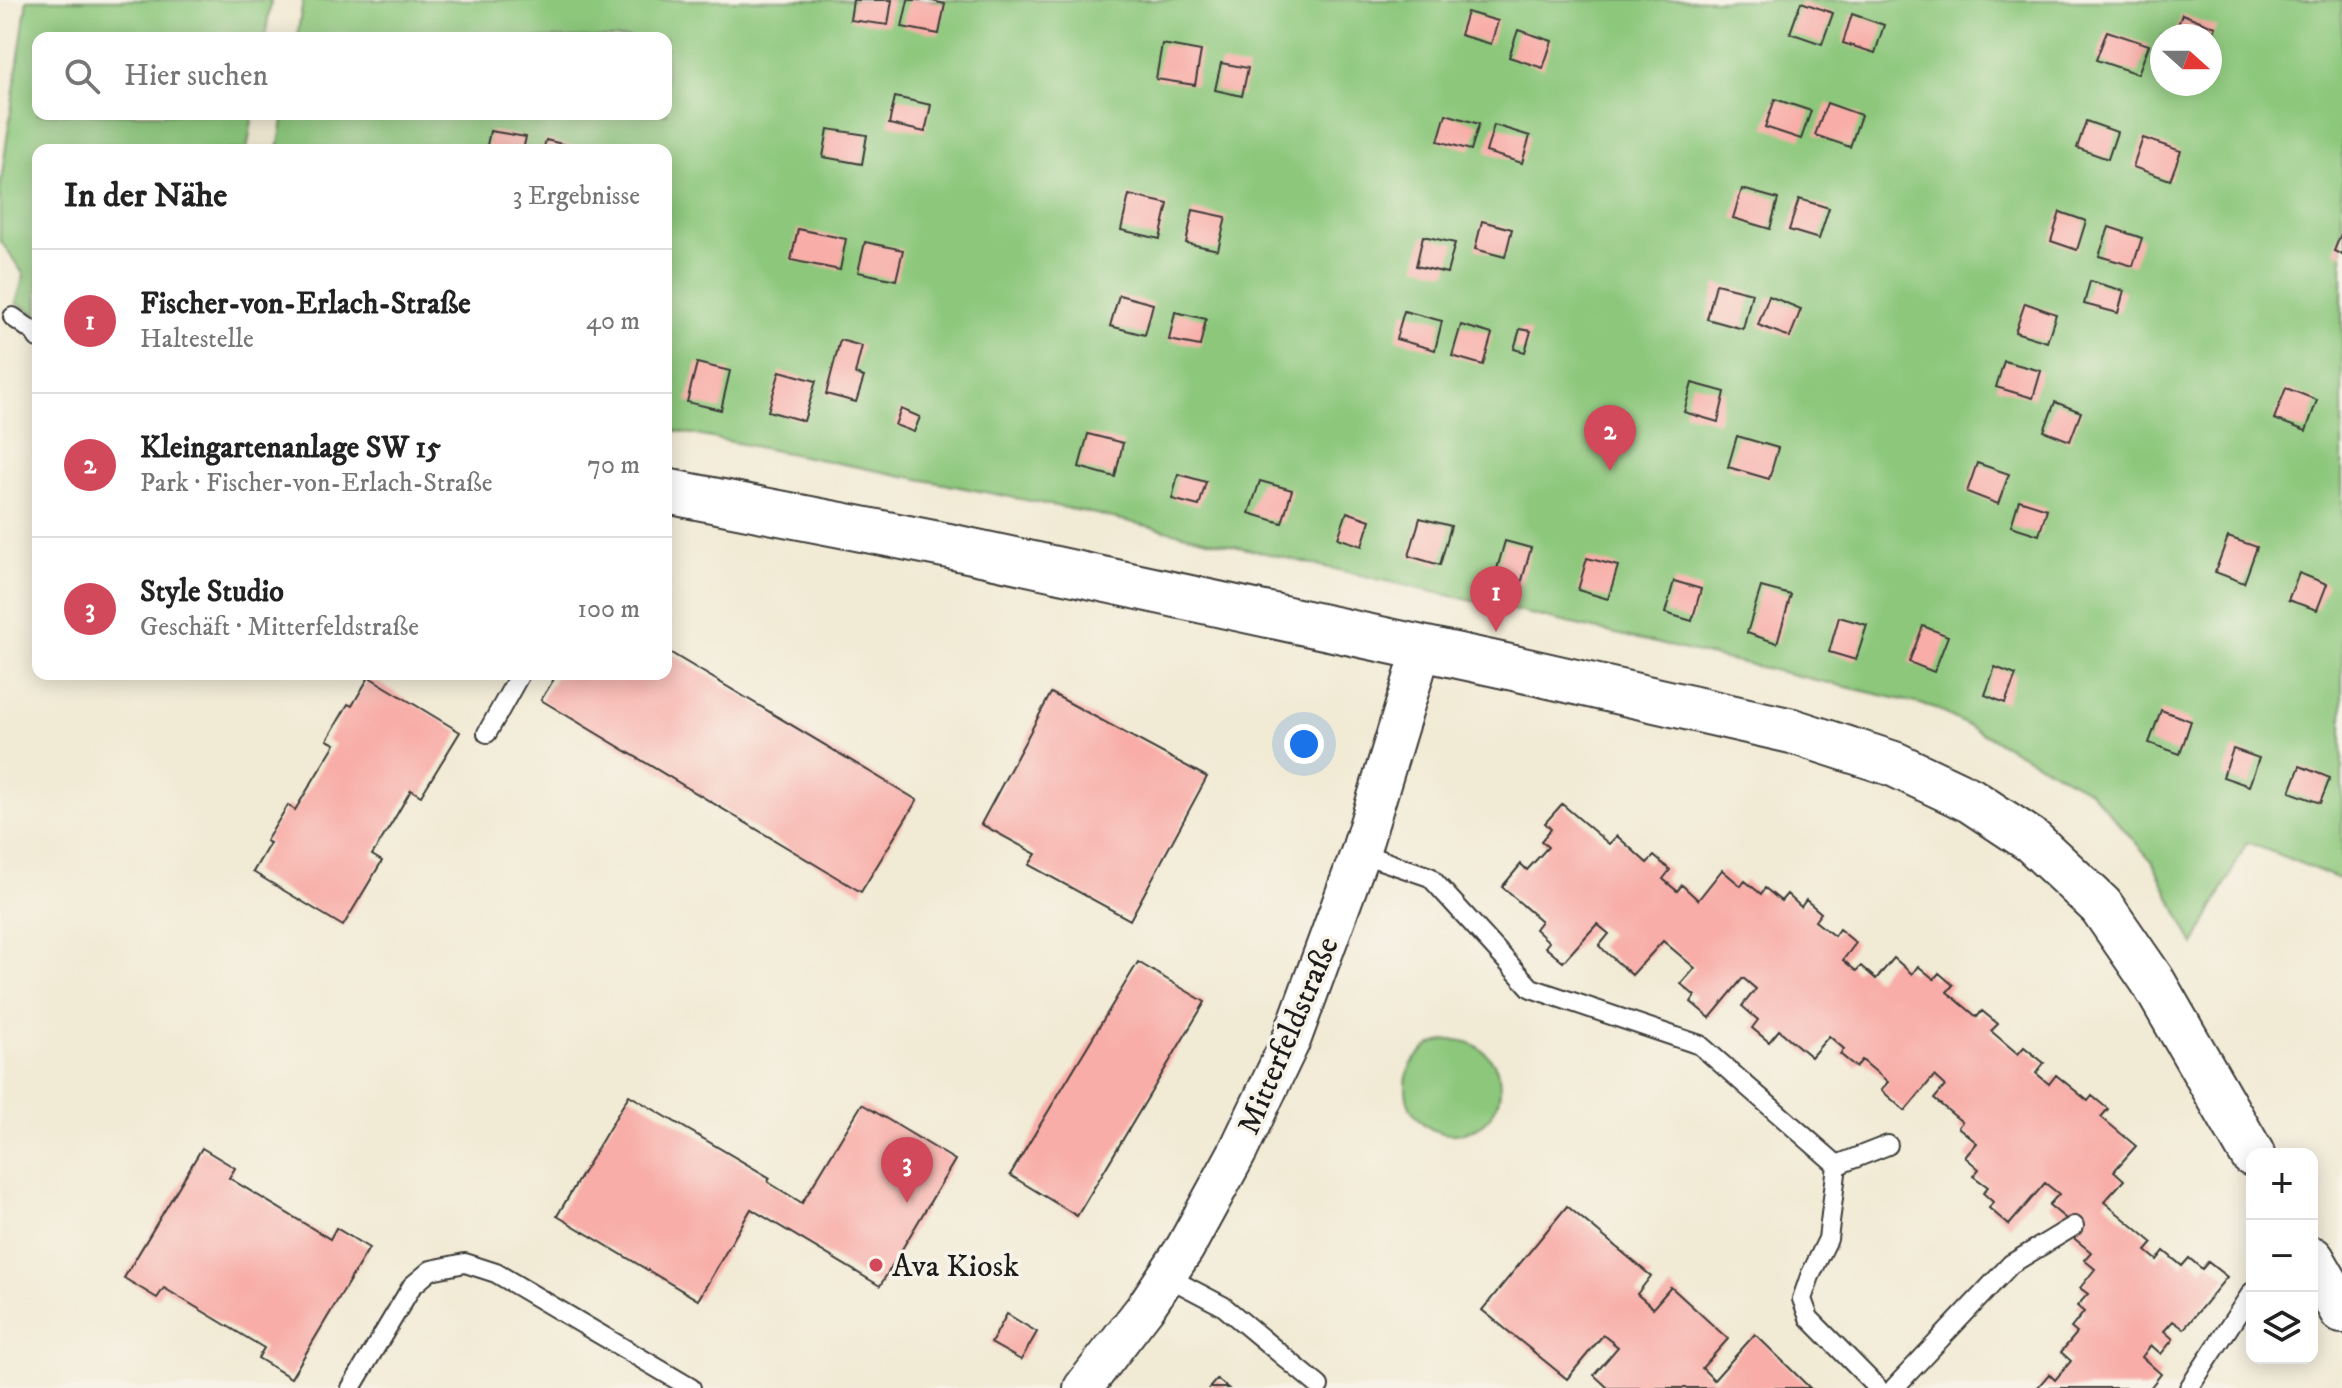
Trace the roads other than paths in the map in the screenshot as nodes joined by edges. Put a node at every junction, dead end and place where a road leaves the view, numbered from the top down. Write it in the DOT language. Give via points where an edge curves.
graph roads {
  1 [pos="13,317"];
  2 [pos="32,331"];
  3 [pos="672,492"];
  4 [pos="1422,649"];
  5 [pos="517,680"];
  6 [pos="487,733"];
  7 [pos="1360,853"];
  8 [pos="1888,1145"];
  9 [pos="2249,1148"];
  10 [pos="1837,1165"];
  11 [pos="2074,1226"];
  12 [pos="2318,1269"];
  13 [pos="1166,1276"];
  14 [pos="2246,1301"];
  15 [pos="2342,1311"];
  16 [pos="1319,1386"];
  17 [pos="351,1388"];
  18 [pos="691,1388"];
  19 [pos="1083,1388"];
  20 [pos="1878,1388"];
  21 [pos="1894,1388"];
  22 [pos="2189,1388"];
  1 -- 2 [label="lane"];
  3 -- 4 [label="street" via="978,552"];
  4 -- 7 [label="street, Mitterfeldstraße"];
  4 -- 9 [label="street" via="1792,731 1894,764 1970,800 2032,841 2101,906 2152,980"];
  5 -- 6 [label="lane"];
  7 -- 10 [label="lane" via="1430,877 1531,988 1700,1045"];
  7 -- 13 [label="street, Mitterfeldstraße" via="1292,1038 1238,1151"];
  8 -- 10 [label="lane"];
  10 -- 20 [label="lane" via="1828,1239 1802,1299 1809,1318"];
  11 -- 21 [label="lane" via="2011,1264"];
  12 -- 15 [label="street"];
  13 -- 16 [label="lane" via="1223,1306"];
  13 -- 19 [label="street, Mitterfeldstraße"];
  14 -- 22 [label="lane"];
  17 -- 18 [label="lane" via="412,1286 431,1270 465,1263 496,1273"];
}
